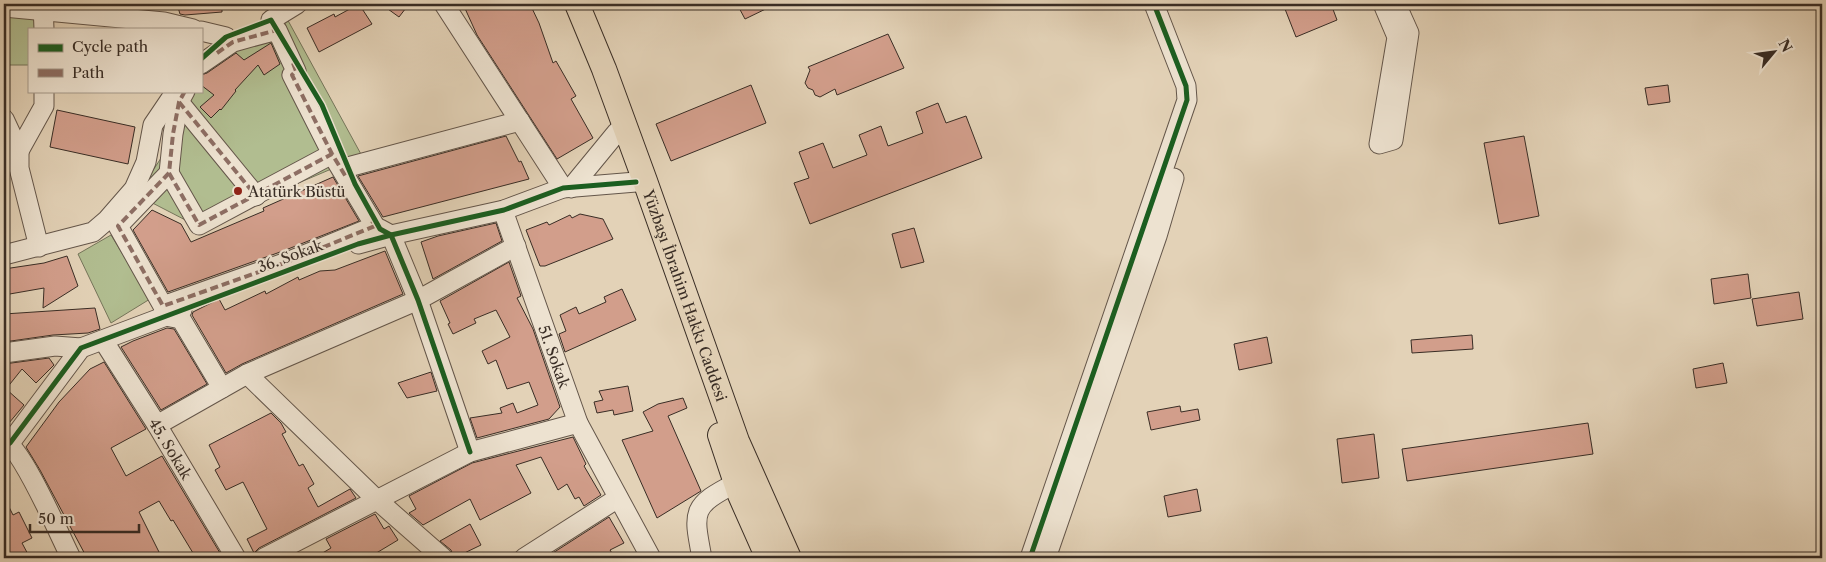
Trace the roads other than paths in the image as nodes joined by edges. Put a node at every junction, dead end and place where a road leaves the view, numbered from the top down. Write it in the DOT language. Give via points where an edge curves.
graph roads {
  1 [pos="298,4"];
  2 [pos="444,4"];
  3 [pos="562,4"];
  4 [pos="578,4"];
  5 [pos="1154,4"];
  6 [pos="1160,4"];
  7 [pos="1383,4"];
  8 [pos="1396,4"];
  9 [pos="4,7"];
  10 [pos="43,7"];
  11 [pos="163,13"];
  12 [pos="274,25"];
  13 [pos="44,28"];
  14 [pos="191,28"];
  15 [pos="202,31"];
  16 [pos="226,36"];
  17 [pos="202,58"];
  18 [pos="202,63"];
  19 [pos="44,92"];
  20 [pos="180,95"];
  21 [pos="4,119"];
  22 [pos="520,121"];
  23 [pos="617,132"];
  24 [pos="19,150"];
  25 [pos="332,154"];
  26 [pos="348,167"];
  27 [pos="169,173"];
  28 [pos="636,182"];
  29 [pos="567,188"];
  30 [pos="256,196"];
  31 [pos="504,210"];
  32 [pos="107,220"];
  33 [pos="391,235"];
  34 [pos="516,246"];
  35 [pos="40,247"];
  36 [pos="4,255"];
  37 [pos="418,300"];
  38 [pos="165,316"];
  39 [pos="103,340"];
  40 [pos="81,348"];
  41 [pos="4,353"];
  42 [pos="247,374"];
  43 [pos="222,388"];
  44 [pos="578,423"];
  45 [pos="157,425"];
  46 [pos="6,443"];
  47 [pos="470,452"];
  48 [pos="736,483"];
  49 [pos="618,498"];
  50 [pos="377,500"];
  51 [pos="71,558"];
  52 [pos="236,558"];
  53 [pos="264,558"];
  54 [pos="443,558"];
  55 [pos="524,558"];
  56 [pos="651,558"];
  57 [pos="702,558"];
  58 [pos="768,558"];
  59 [pos="789,558"];
  60 [pos="1030,558"];
  61 [pos="1046,558"];
  1 -- 12 [label="street"];
  2 -- 22 [label="street"];
  3 -- 23 [label="main road, Yüzbaşı İbrahim Hakkı Caddesi"];
  4 -- 59 [label="main road, Yüzbaşı İbrahim Hakkı Caddesi" via="646,181 738,441"];
  5 -- 60 [label="street" via="1186,86 1187,100"];
  6 -- 61 [label="street" via="1191,86 1194,108 1157,236"];
  7 -- 8 [label="street" via="1396,37 1379,144 1393,140 1409,33"];
  9 -- 10 [label="street"];
  10 -- 11 [label="street"];
  10 -- 13 [label="street"];
  11 -- 14 [label="street"];
  12 -- 16 [label="street"];
  12 -- 18 [label="street" via="233,42"];
  12 -- 25 [label="street" via="296,71 292,75"];
  12 -- 26 [label="street" via="322,104"];
  15 -- 16 [label="street"];
  16 -- 17 [label="street"];
  19 -- 24 [label="street" via="44,106"];
  20 -- 27 [label="street"];
  20 -- 30 [label="street"];
  20 -- 32 [label="street" via="153,126 146,162 134,188"];
  21 -- 24 [label="street"];
  22 -- 26 [label="street"];
  22 -- 29 [label="street"];
  23 -- 28 [label="main road, Yüzbaşı İbrahim Hakkı Caddesi"];
  23 -- 29 [label="street"];
  24 -- 35 [label="street" via="19,168"];
  25 -- 27 [label="street" via="375,226 287,262 163,306 118,226"];
  25 -- 30 [label="street"];
  26 -- 33 [label="street" via="380,229"];
  27 -- 30 [label="street" via="199,225"];
  28 -- 29 [label="street, 36. Sokak"];
  28 -- 48 [label="main road, Yüzbaşı İbrahim Hakkı Caddesi"];
  29 -- 31 [label="street, 36. Sokak"];
  31 -- 33 [label="street, 36. Sokak"];
  31 -- 34 [label="street, 51. Sokak"];
  32 -- 35 [label="street" via="93,232"];
  32 -- 38 [label="street"];
  33 -- 37 [label="street"];
  33 -- 38 [label="street, 36. Sokak" via="358,244"];
  34 -- 37 [label="street"];
  34 -- 44 [label="street, 51. Sokak"];
  35 -- 36 [label="street"];
  37 -- 42 [label="street"];
  37 -- 47 [label="street"];
  38 -- 39 [label="street, 36. Sokak"];
  38 -- 43 [label="street" via="181,319"];
  39 -- 40 [label="street, 36. Sokak"];
  39 -- 45 [label="street, 45. Sokak"];
  40 -- 41 [label="street" via="55,346"];
  40 -- 46 [label="street"];
  42 -- 43 [label="street"];
  42 -- 50 [label="street"];
  43 -- 45 [label="street"];
  44 -- 47 [label="street"];
  44 -- 49 [label="street, 51. Sokak"];
  45 -- 52 [label="street, 45. Sokak"];
  46 -- 51 [label="street" via="22,458"];
  47 -- 50 [label="street"];
  48 -- 57 [label="street" via="713,495 700,507 696,525"];
  48 -- 58 [label="main road, Yüzbaşı İbrahim Hakkı Caddesi"];
  49 -- 55 [label="street"];
  49 -- 56 [label="street, 51. Sokak"];
  50 -- 53 [label="street"];
  50 -- 54 [label="street"];
}
